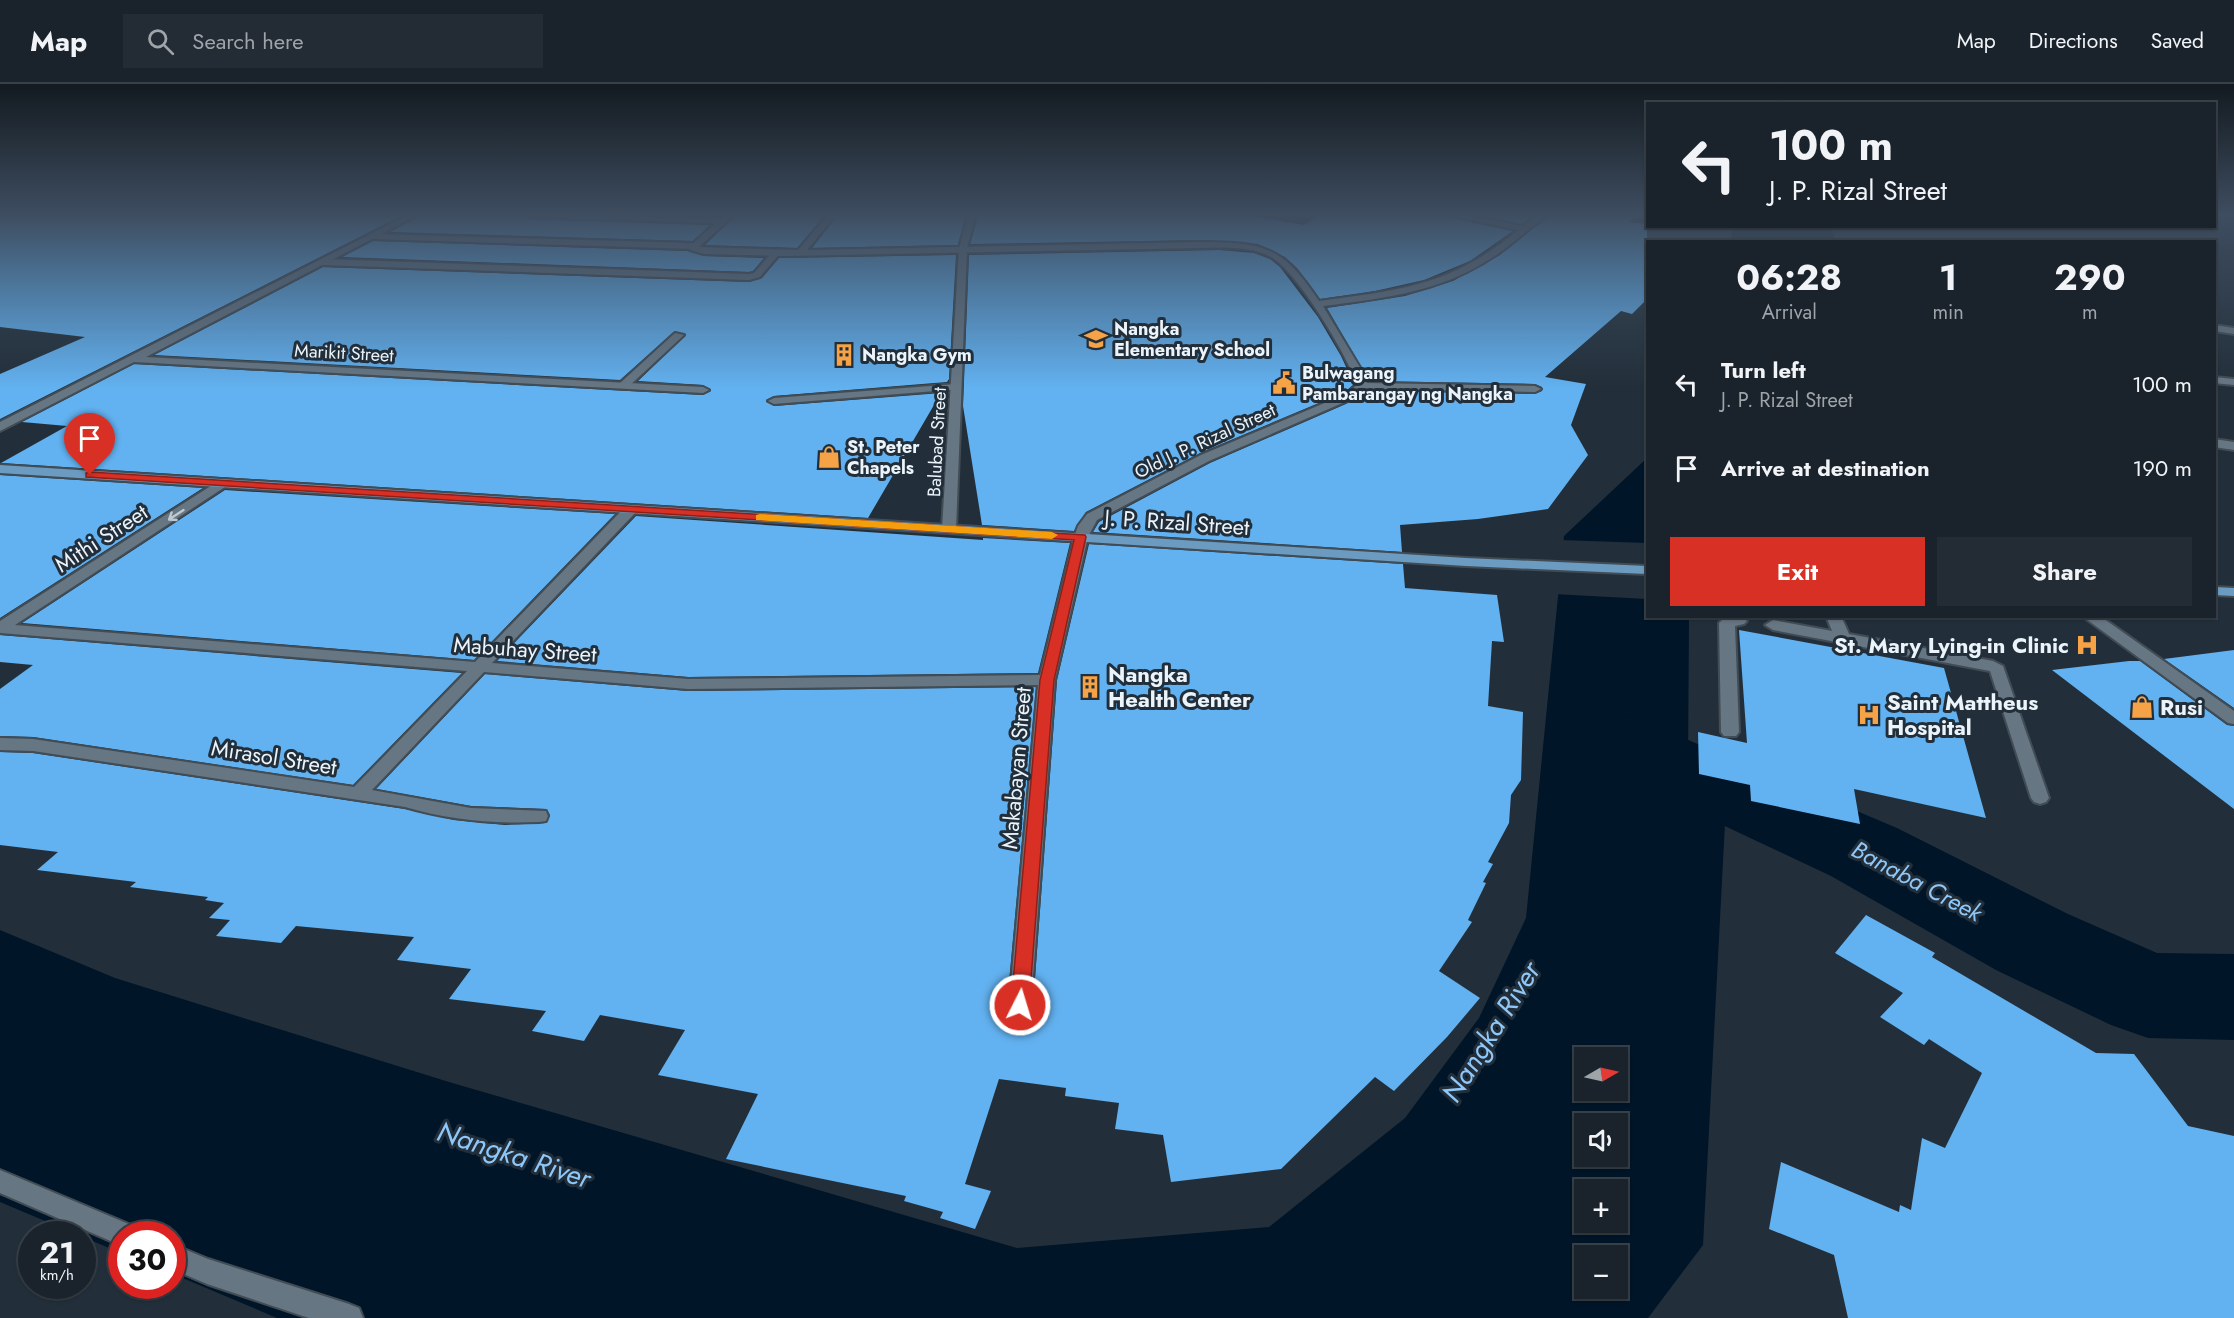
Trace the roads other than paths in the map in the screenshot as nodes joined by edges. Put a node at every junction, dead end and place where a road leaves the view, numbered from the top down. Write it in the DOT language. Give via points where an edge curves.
graph roads {
  1 [pos="301,273"];
  2 [pos="623,273"];
  3 [pos="759,273"];
  4 [pos="962,273"];
  5 [pos="1293,273"];
  6 [pos="1461,273"];
  7 [pos="1317,304"];
  8 [pos="2216,328"];
  9 [pos="2234,331"];
  10 [pos="679,335"];
  11 [pos="132,359"];
  12 [pos="2216,380"];
  13 [pos="2234,382"];
  14 [pos="623,386"];
  15 [pos="1363,386"];
  16 [pos="956,387"];
  17 [pos="703,390"];
  18 [pos="1535,390"];
  19 [pos="774,401"];
  20 [pos="0,427"];
  21 [pos="2216,443"];
  22 [pos="2234,446"];
  23 [pos="0,469"];
  24 [pos="225,483"];
  25 [pos="632,509"];
  26 [pos="949,529"];
  27 [pos="1081,537"];
  28 [pos="1646,570"];
  29 [pos="2216,591"];
  30 [pos="2234,592"];
  31 [pos="1834,618"];
  32 [pos="2092,618"];
  33 [pos="1739,621"];
  34 [pos="1773,625"];
  35 [pos="0,628"];
  36 [pos="1844,637"];
  37 [pos="478,669"];
  38 [pos="1047,680"];
  39 [pos="2234,719"];
  40 [pos="1730,732"];
  41 [pos="0,744"];
  42 [pos="357,795"];
  43 [pos="2040,798"];
  44 [pos="539,816"];
  45 [pos="1020,1005"];
  46 [pos="0,1181"];
  47 [pos="108,1228"];
  48 [pos="186,1262"];
  49 [pos="349,1318"];
  1 -- 11 [label="street"];
  2 -- 3 [label="street" via="749,277"];
  4 -- 16 [label="street, Balubad Street"];
  5 -- 7 [label="street"];
  6 -- 7 [label="street" via="1405,292"];
  7 -- 15 [label="street"];
  8 -- 9 [label="street"];
  10 -- 14 [label="street"];
  11 -- 14 [label="street, Marikit Street"];
  11 -- 20 [label="street"];
  12 -- 13 [label="street"];
  14 -- 17 [label="street, Marikit Street"];
  15 -- 18 [label="street"];
  15 -- 27 [label="street, Old J. P. Rizal Street" via="1350,396 1205,458 1102,510 1085,526"];
  16 -- 19 [label="street"];
  16 -- 26 [label="street, Balubad Street"];
  21 -- 22 [label="street"];
  23 -- 24 [label="main road, J. P. Rizal Street"];
  24 -- 25 [label="main road, J. P. Rizal Street"];
  24 -- 35 [label="street, Mithi Street, one-way"];
  25 -- 26 [label="main road, J. P. Rizal Street"];
  25 -- 37 [label="street"];
  26 -- 27 [label="main road, J. P. Rizal Street"];
  27 -- 28 [label="main road, J. P. Rizal Street"];
  27 -- 38 [label="street, Makabayan Street"];
  29 -- 30 [label="main road"];
  31 -- 36 [label="street"];
  32 -- 39 [label="street"];
  33 -- 40 [label="street" via="1727,623"];
  34 -- 36 [label="street"];
  35 -- 37 [label="street, Mabuhay Street"];
  36 -- 43 [label="street" via="1997,669"];
  37 -- 38 [label="street, Mabuhay Street" via="688,684"];
  37 -- 42 [label="street"];
  38 -- 45 [label="street, Makabayan Street"];
  41 -- 42 [label="street, Mirasol Street" via="44,747"];
  42 -- 44 [label="street, Mirasol Street" via="458,814"];
  46 -- 47 [label="street"];
  48 -- 49 [label="street"];
}
